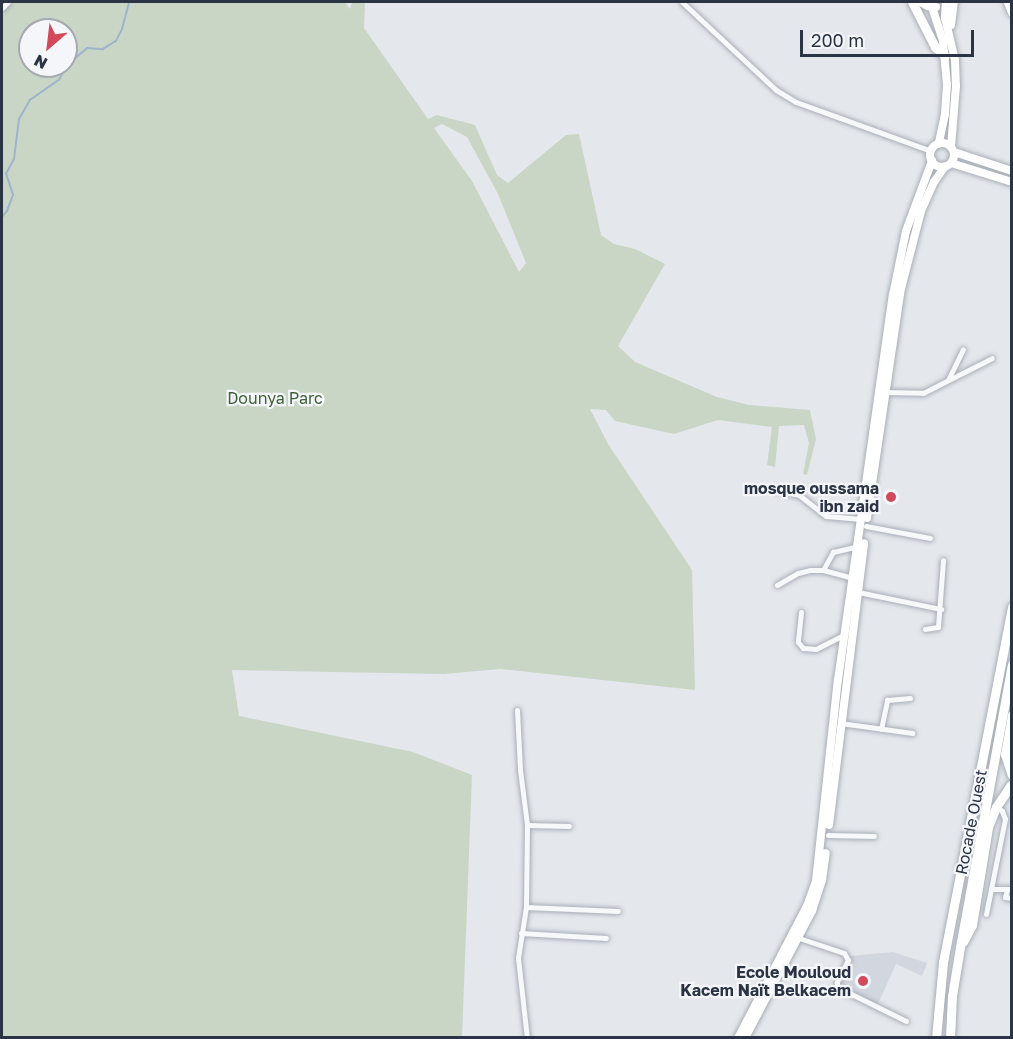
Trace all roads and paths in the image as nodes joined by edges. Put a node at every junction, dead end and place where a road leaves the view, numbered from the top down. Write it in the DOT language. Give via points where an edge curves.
graph roads {
  1 [pos="8,2"];
  2 [pos="682,2"];
  3 [pos="912,2"];
  4 [pos="920,2"];
  5 [pos="946,2"];
  6 [pos="954,2"];
  7 [pos="1008,2"];
  8 [pos="932,7"];
  9 [pos="2,8"];
  10 [pos="1011,12"];
  11 [pos="952,46"];
  12 [pos="945,56"];
  13 [pos="939,143"];
  14 [pos="953,149"];
  15 [pos="931,156"];
  16 [pos="948,165"];
  17 [pos="1011,171"];
  18 [pos="1011,182"];
  19 [pos="963,349"];
  20 [pos="992,358"];
  21 [pos="948,381"];
  22 [pos="884,392"];
  23 [pos="777,490"];
  24 [pos="866,504"];
  25 [pos="863,522"];
  26 [pos="930,538"];
  27 [pos="858,546"];
  28 [pos="943,560"];
  29 [pos="824,570"];
  30 [pos="853,578"];
  31 [pos="777,585"];
  32 [pos="858,592"];
  33 [pos="1011,607"];
  34 [pos="941,609"];
  35 [pos="801,612"];
  36 [pos="925,629"];
  37 [pos="845,634"];
  38 [pos="1011,665"];
  39 [pos="910,698"];
  40 [pos="517,710"];
  41 [pos="1011,715"];
  42 [pos="840,723"];
  43 [pos="881,729"];
  44 [pos="912,734"];
  45 [pos="1011,775"];
  46 [pos="1011,784"];
  47 [pos="996,807"];
  48 [pos="526,825"];
  49 [pos="569,826"];
  50 [pos="828,835"];
  51 [pos="874,836"];
  52 [pos="991,889"];
  53 [pos="1009,889"];
  54 [pos="1011,898"];
  55 [pos="526,907"];
  56 [pos="618,911"];
  57 [pos="986,914"];
  58 [pos="520,933"];
  59 [pos="606,938"];
  60 [pos="799,938"];
  61 [pos="960,947"];
  62 [pos="906,1021"];
  63 [pos="527,1038"];
  64 [pos="738,1038"];
  65 [pos="745,1038"];
  66 [pos="936,1038"];
  67 [pos="950,1038"];
  1 -- 9 [label="street"];
  2 -- 15 [label="street" via="776,90 795,102"];
  3 -- 12 [label="highway" via="935,47"];
  4 -- 8 [label="main road"];
  5 -- 8 [label="main road"];
  5 -- 11 [label="main road" via="945,18"];
  6 -- 11 [label="main road" via="950,19"];
  7 -- 10 [label="highway"];
  8 -- 12 [label="main road"];
  11 -- 14 [label="main road" via="956,95"];
  12 -- 13 [label="main road" via="947,103"];
  13 -- 14 [label="main road"];
  13 -- 15 [label="main road"];
  14 -- 16 [label="main road"];
  14 -- 17 [label="main road"];
  15 -- 16 [label="main road" via="936,165"];
  15 -- 24 [label="main road" via="897,272"];
  16 -- 18 [label="main road"];
  16 -- 22 [label="main road" via="931,186 913,238"];
  19 -- 21 [label="street"];
  20 -- 21 [label="street"];
  21 -- 22 [label="street" via="923,393"];
  22 -- 24 [label="main road"];
  23 -- 25 [label="street" via="799,495 826,516"];
  24 -- 25 [label="main road"];
  25 -- 26 [label="street"];
  25 -- 27 [label="main road"];
  25 -- 32 [label="main road"];
  27 -- 29 [label="street" via="833,552"];
  27 -- 30 [label="main road"];
  28 -- 34 [label="street"];
  29 -- 30 [label="street"];
  29 -- 31 [label="street" via="798,573"];
  30 -- 37 [label="main road"];
  32 -- 34 [label="street"];
  32 -- 42 [label="main road"];
  33 -- 66 [label="highway, Rocade Ouest" via="943,962"];
  34 -- 36 [label="street" via="937,628"];
  35 -- 37 [label="street" via="798,642 803,648 816,649"];
  37 -- 64 [label="main road" via="814,890"];
  38 -- 61 [label="highway, Rocade Ouest"];
  39 -- 43 [label="street" via="887,700"];
  40 -- 48 [label="street"];
  41 -- 45 [label="highway" via="1005,754"];
  42 -- 43 [label="street"];
  42 -- 50 [label="main road"];
  43 -- 44 [label="street"];
  46 -- 47 [label="highway"];
  47 -- 52 [label="street" via="1005,819"];
  47 -- 61 [label="highway" via="988,827 971,928"];
  48 -- 49 [label="street"];
  48 -- 55 [label="street"];
  50 -- 51 [label="street"];
  50 -- 60 [label="main road" via="820,890"];
  52 -- 53 [label="street"];
  52 -- 57 [label="street"];
  53 -- 54 [label="street" via="1005,897"];
  55 -- 56 [label="street"];
  55 -- 58 [label="street"];
  58 -- 59 [label="street"];
  58 -- 63 [label="street" via="518,958"];
  60 -- 62 [label="street" via="846,954 848,960 837,987"];
  60 -- 65 [label="main road"];
  61 -- 67 [label="highway, Rocade Ouest"];
}
